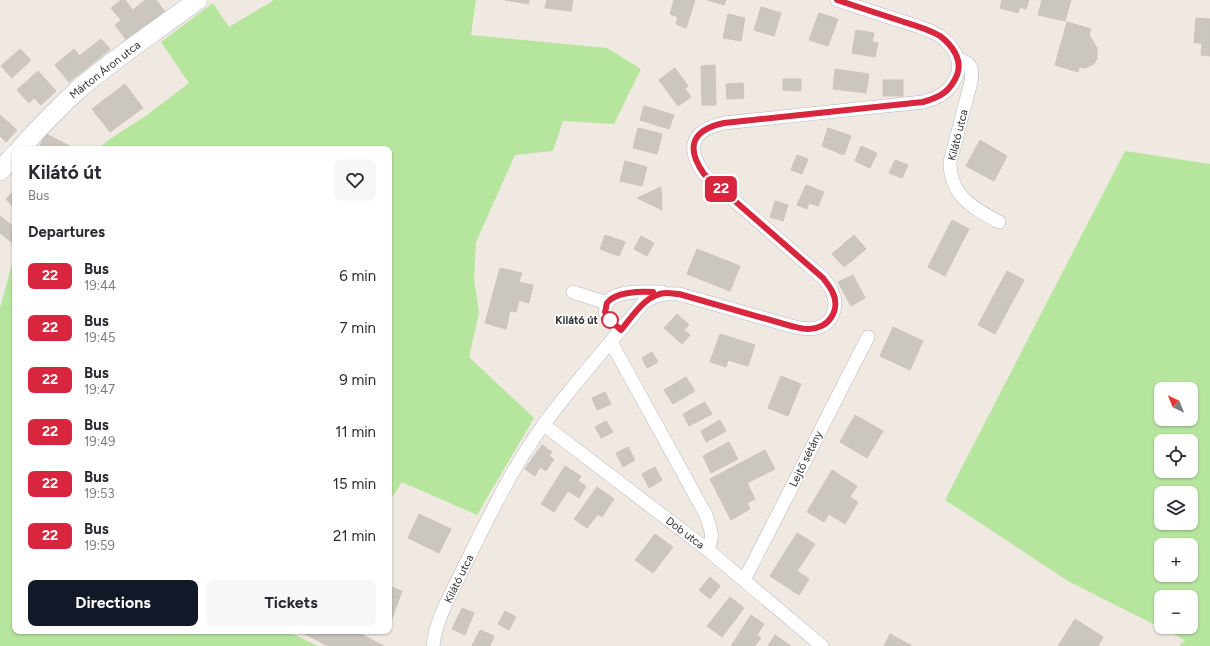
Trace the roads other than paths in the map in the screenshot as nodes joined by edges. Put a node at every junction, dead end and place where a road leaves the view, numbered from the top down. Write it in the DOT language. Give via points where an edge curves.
graph roads {
  1 [pos="198,0"];
  2 [pos="837,0"];
  3 [pos="958,58"];
  4 [pos="23,146"];
  5 [pos="12,157"];
  6 [pos="0,171"];
  7 [pos="999,222"];
  8 [pos="573,292"];
  9 [pos="665,293"];
  10 [pos="608,302"];
  11 [pos="621,330"];
  12 [pos="868,337"];
  13 [pos="611,342"];
  14 [pos="544,425"];
  15 [pos="708,550"];
  16 [pos="744,580"];
  17 [pos="433,646"];
  18 [pos="822,646"];
  1 -- 4 [label="street, Márton Áron utca" via="80,88"];
  2 -- 3 [label="street" via="940,36 952,46"];
  3 -- 7 [label="street, Kilátó utca" via="969,64 973,70 950,162 950,172 967,204"];
  3 -- 9 [label="street" via="958,73 951,87 940,97 724,123 711,126 695,139 693,156 704,174 823,278 836,302 834,314 828,322 818,328 807,329 679,294"];
  5 -- 6 [label="street"];
  8 -- 10 [label="street"];
  9 -- 10 [label="street" via="640,291 614,296"];
  9 -- 11 [label="street" via="644,302"];
  10 -- 11 [label="street" via="605,312"];
  11 -- 13 [label="street"];
  12 -- 16 [label="street, Lejtő sétány"];
  13 -- 14 [label="street"];
  13 -- 15 [label="street" via="706,515 712,531"];
  14 -- 15 [label="street, Dob utca"];
  14 -- 17 [label="street, Kilátó utca" via="490,513 440,619"];
  15 -- 16 [label="street, Dob utca"];
  16 -- 18 [label="street, Dob utca"];
}
